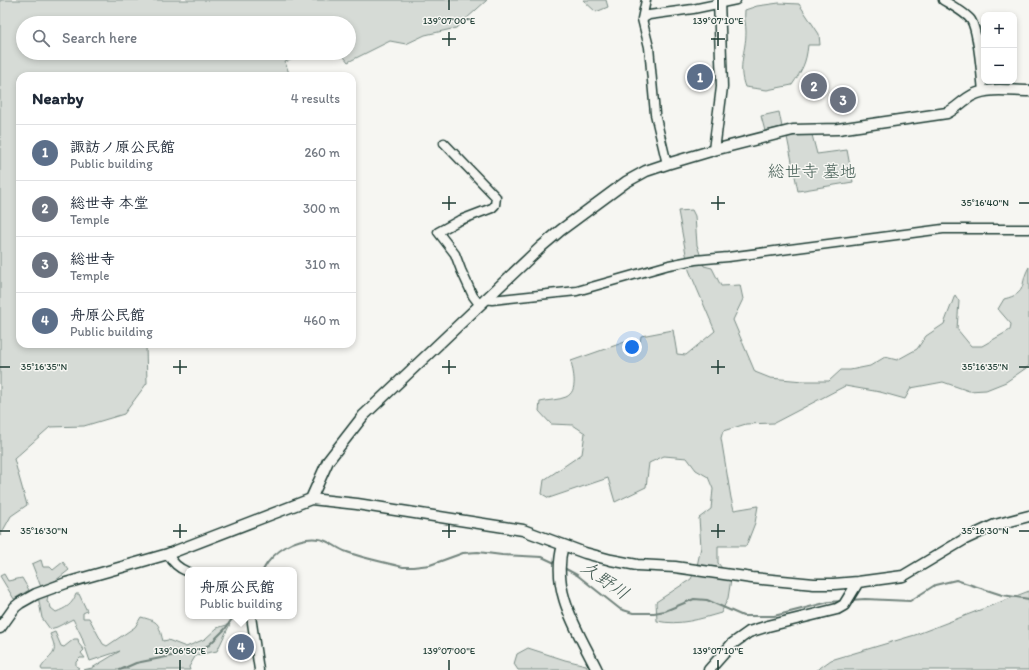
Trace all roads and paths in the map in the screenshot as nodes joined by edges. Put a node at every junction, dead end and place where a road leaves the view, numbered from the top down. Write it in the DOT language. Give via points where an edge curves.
graph roads {
  1 [pos="646,0"];
  2 [pos="736,0"];
  3 [pos="943,0"];
  4 [pos="719,2"];
  5 [pos="642,19"];
  6 [pos="983,91"];
  7 [pos="1029,91"];
  8 [pos="444,143"];
  9 [pos="714,150"];
  10 [pos="667,164"];
  11 [pos="1029,229"];
  12 [pos="482,302"];
  13 [pos="311,499"];
  14 [pos="1029,516"];
  15 [pos="562,549"];
  16 [pos="168,554"];
  17 [pos="185,571"];
  18 [pos="858,582"];
  19 [pos="250,619"];
  20 [pos="0,628"];
  21 [pos="259,670"];
  22 [pos="597,670"];
  23 [pos="709,670"];
  1 -- 5 [label="street"];
  2 -- 4 [label="street"];
  3 -- 6 [label="street" via="971,21 976,35"];
  4 -- 5 [label="street" via="693,9 649,15"];
  4 -- 9 [label="street" via="722,87"];
  5 -- 10 [label="street" via="649,47 655,114"];
  6 -- 7 [label="street"];
  6 -- 9 [label="street" via="972,95 956,109 947,113 838,129 793,130"];
  8 -- 12 [label="street" via="496,197 492,208 438,232 455,254 473,296"];
  9 -- 10 [label="street"];
  10 -- 12 [label="street" via="646,171 626,182 561,230"];
  11 -- 12 [label="street" via="943,229 695,260 577,291"];
  12 -- 13 [label="street" via="363,416 328,461"];
  13 -- 15 [label="street" via="523,530"];
  13 -- 16 [label="street"];
  14 -- 18 [label="street" via="995,525 965,538 903,576"];
  15 -- 18 [label="street" via="637,565 675,566 752,578 814,584"];
  15 -- 22 [label="street" via="560,578 566,607"];
  16 -- 17 [label="street" via="172,562"];
  16 -- 20 [label="street" via="36,594 15,607"];
  18 -- 23 [label="street" via="844,605 749,632 732,644"];
  19 -- 21 [label="street"];
}
